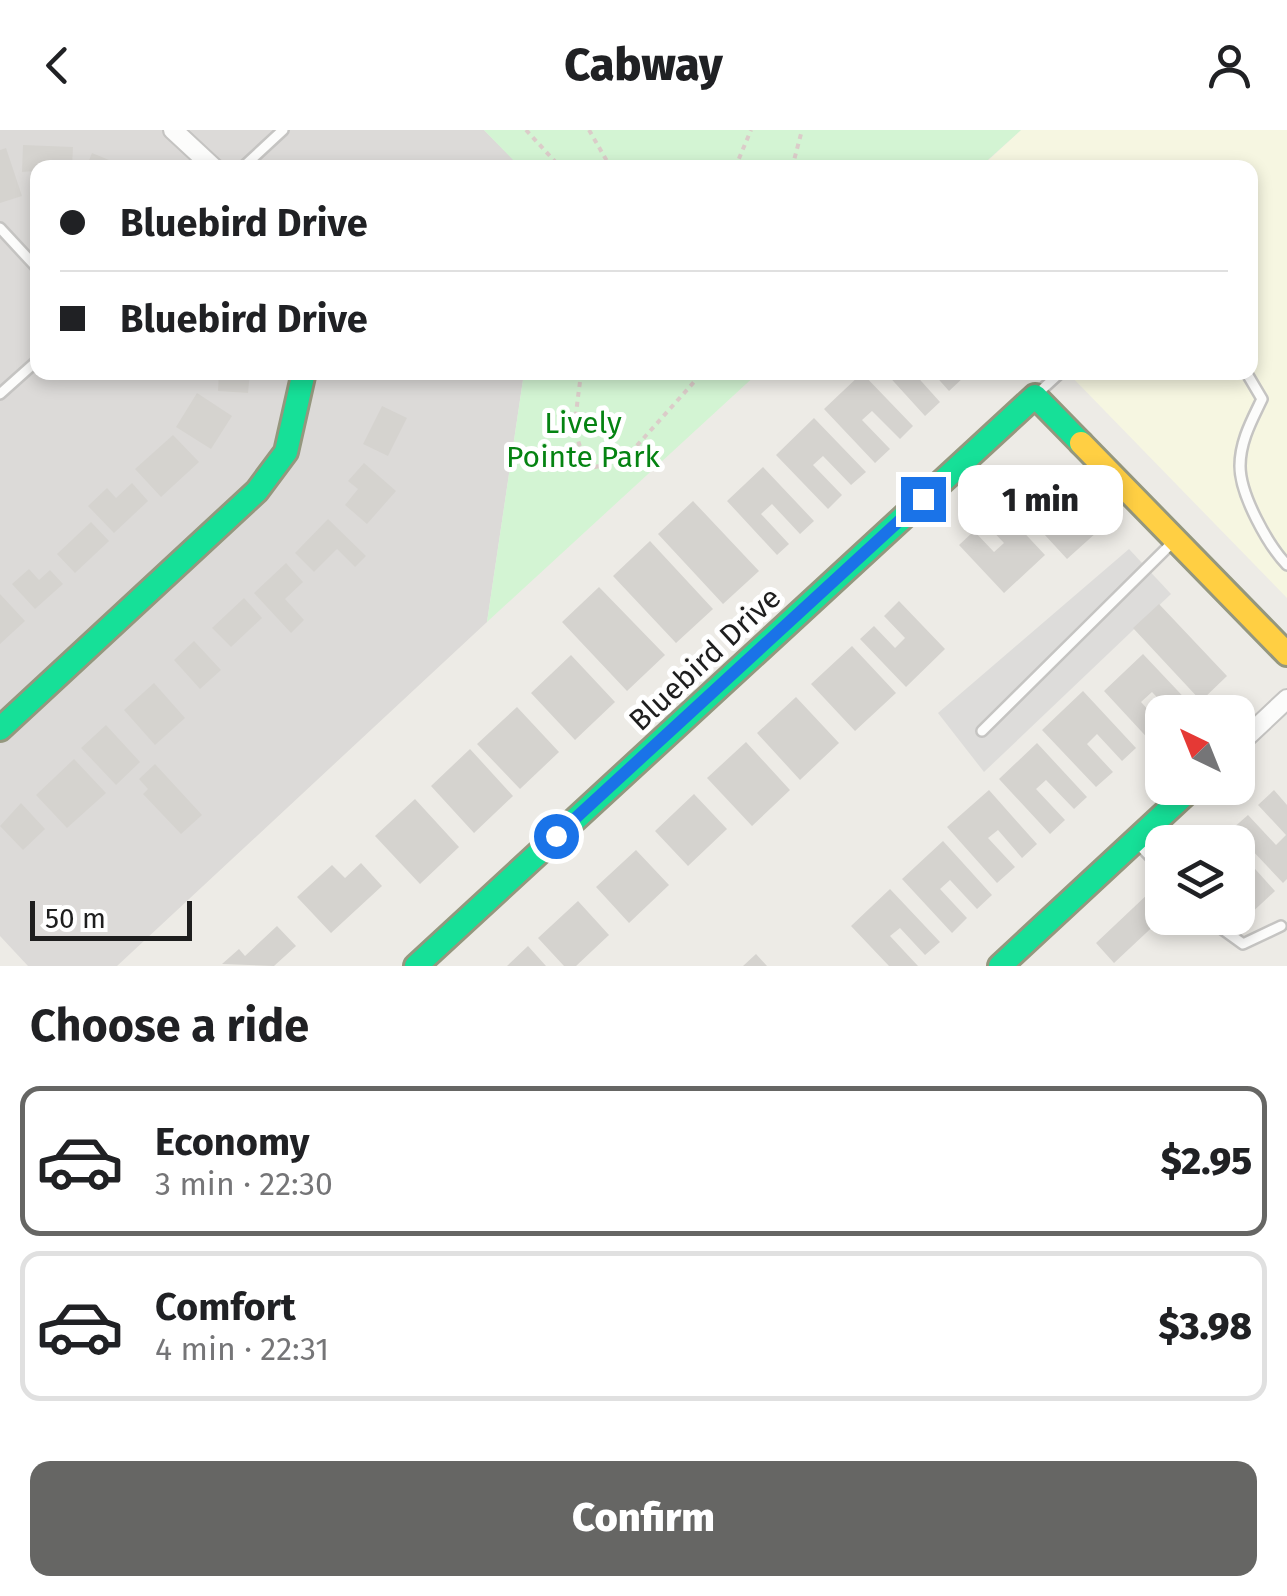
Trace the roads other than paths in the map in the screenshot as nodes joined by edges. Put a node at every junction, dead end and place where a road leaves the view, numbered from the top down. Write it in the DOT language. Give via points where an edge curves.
graph roads {
  1 [pos="173,130"];
  2 [pos="282,130"];
  3 [pos="205,160"];
  4 [pos="250,160"];
  5 [pos="0,228"];
  6 [pos="30,260"];
  7 [pos="30,367"];
  8 [pos="302,380"];
  9 [pos="1053,380"];
  10 [pos="1251,380"];
  11 [pos="0,394"];
  12 [pos="1035,396"];
  13 [pos="1176,540"];
  14 [pos="1287,565"];
  15 [pos="1287,654"];
  16 [pos="1287,699"];
  17 [pos="1255,729"];
  18 [pos="0,730"];
  19 [pos="982,730"];
  20 [pos="1174,805"];
  21 [pos="1135,841"];
  22 [pos="1145,851"];
  23 [pos="1281,926"];
  24 [pos="1231,935"];
  25 [pos="416,966"];
  26 [pos="1000,966"];
  1 -- 3 [label="street"];
  2 -- 4 [label="lane"];
  5 -- 6 [label="lane"];
  7 -- 11 [label="lane"];
  8 -- 18 [label="street" via="286,452 229,520"];
  9 -- 12 [label="lane"];
  10 -- 14 [label="lane" via="1262,398 1244,436 1240,470 1268,545"];
  12 -- 13 [label="street"];
  12 -- 25 [label="street, Bluebird Drive"];
  13 -- 15 [label="street"];
  13 -- 19 [label="lane"];
  16 -- 17 [label="street"];
  20 -- 21 [label="street"];
  21 -- 22 [label="lane"];
  21 -- 26 [label="street"];
  23 -- 24 [label="lane" via="1244,944"];
}
